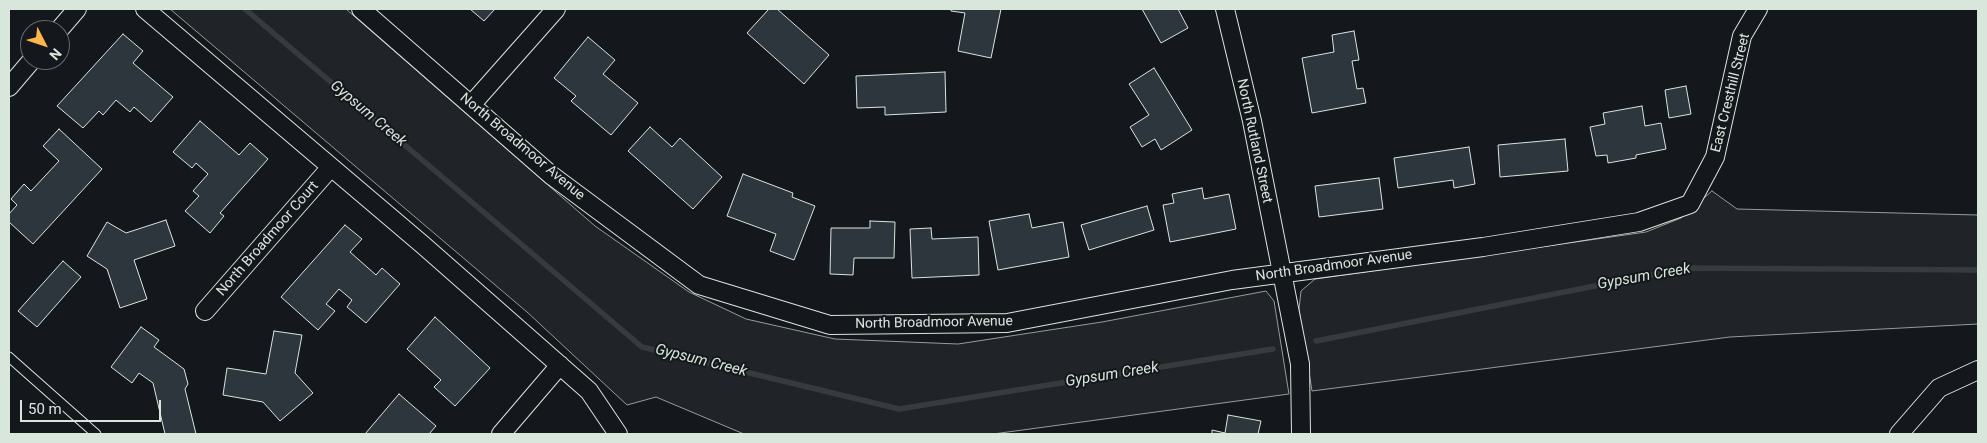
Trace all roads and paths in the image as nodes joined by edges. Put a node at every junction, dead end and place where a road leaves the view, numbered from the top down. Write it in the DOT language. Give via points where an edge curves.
graph roads {
  1 [pos="77,9"];
  2 [pos="145,9"];
  3 [pos="361,9"];
  4 [pos="556,9"];
  5 [pos="1225,9"];
  6 [pos="1758,9"];
  7 [pos="67,20"];
  8 [pos="23,70"];
  9 [pos="9,87"];
  10 [pos="472,105"];
  11 [pos="331,167"];
  12 [pos="1690,204"];
  13 [pos="1280,273"];
  14 [pos="205,311"];
  15 [pos="9,357"];
  16 [pos="560,366"];
  17 [pos="1978,370"];
  18 [pos="96,434"];
  19 [pos="501,434"];
  20 [pos="618,434"];
  21 [pos="1302,434"];
  22 [pos="1898,434"];
  1 -- 7 [label="street"];
  2 -- 11 [label="street"];
  3 -- 10 [label="street, North Broadmoor Avenue"];
  4 -- 10 [label="street"];
  5 -- 13 [label="street, North Rutland Street" via="1252,121"];
  6 -- 12 [label="street, East Cresthill Street" via="1742,36 1715,157"];
  8 -- 9 [label="street"];
  10 -- 13 [label="street, North Broadmoor Avenue" via="551,175 699,285 830,325 1007,323"];
  11 -- 14 [label="street, North Broadmoor Court"];
  11 -- 16 [label="street"];
  12 -- 13 [label="street, North Broadmoor Avenue" via="1640,222 1483,247"];
  13 -- 21 [label="street, North Rutland Street" via="1300,364"];
  15 -- 18 [label="lane"];
  16 -- 19 [label="street"];
  16 -- 20 [label="street" via="589,391"];
  17 -- 22 [label="street" via="1939,388"];
}
